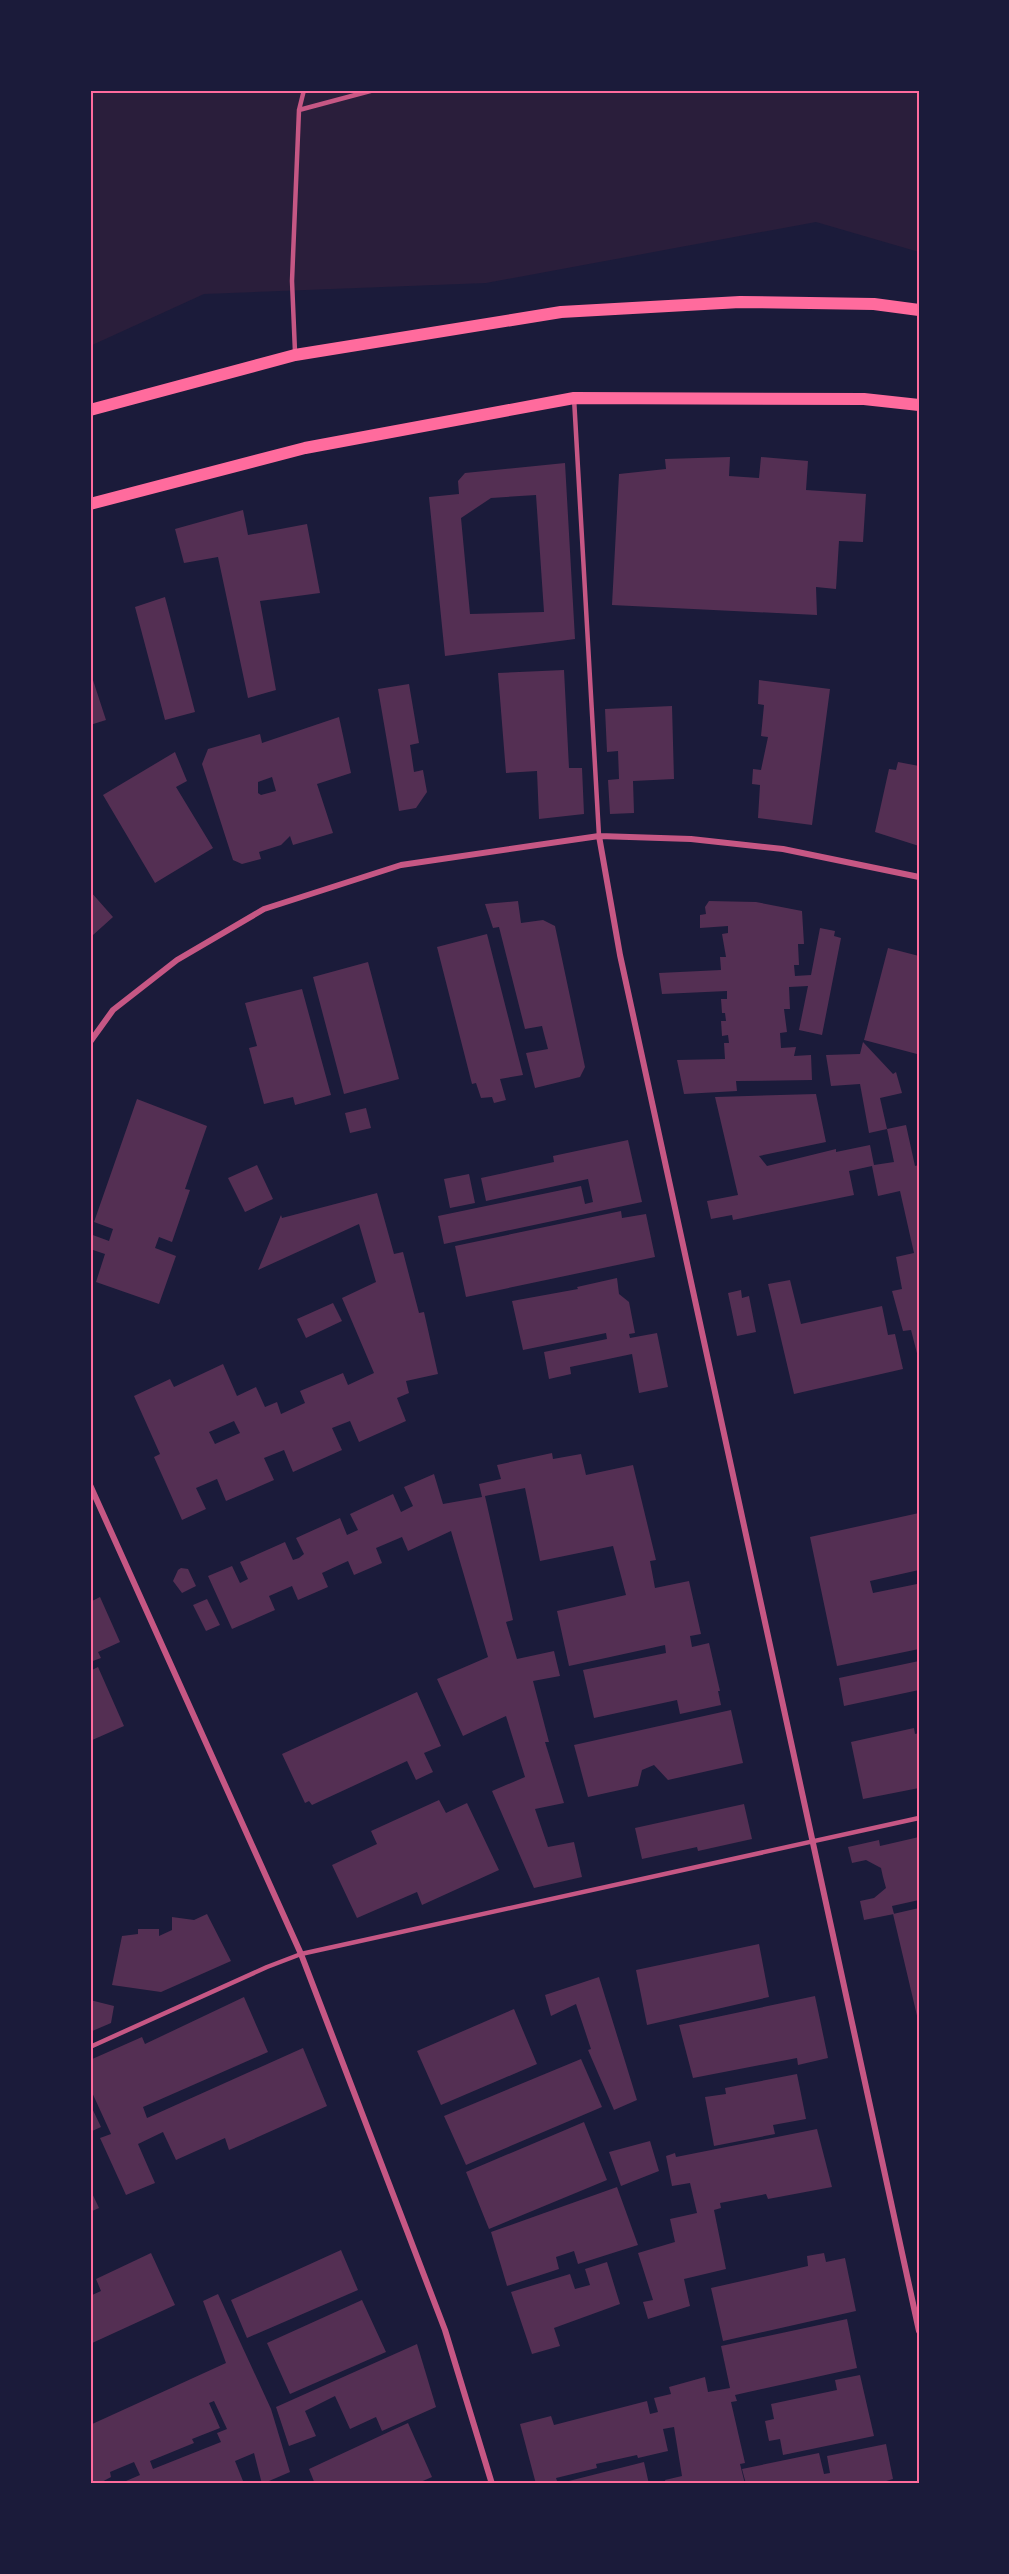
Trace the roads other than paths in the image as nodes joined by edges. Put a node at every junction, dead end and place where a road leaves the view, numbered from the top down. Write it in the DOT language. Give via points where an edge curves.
graph roads {
  1 [pos="304,90"];
  2 [pos="374,90"];
  3 [pos="299,110"];
  4 [pos="919,310"];
  5 [pos="295,355"];
  6 [pos="574,398"];
  7 [pos="919,405"];
  8 [pos="90,410"];
  9 [pos="90,504"];
  10 [pos="599,836"];
  11 [pos="919,877"];
  12 [pos="90,1042"];
  13 [pos="90,1485"];
  14 [pos="919,1818"];
  15 [pos="813,1841"];
  16 [pos="301,1954"];
  17 [pos="90,2047"];
  18 [pos="919,2331"];
  19 [pos="492,2484"];
  1 -- 3 [label="lane"];
  2 -- 3 [label="lane"];
  3 -- 5 [label="lane" via="292,281"];
  4 -- 5 [label="main road" via="874,304 740,302 561,312"];
  5 -- 8 [label="main road"];
  6 -- 7 [label="main road" via="853,398"];
  6 -- 9 [label="main road" via="305,448"];
  6 -- 10 [label="lane"];
  10 -- 11 [label="street" via="691,839 783,849"];
  10 -- 12 [label="street" via="401,865 264,909 177,960 113,1010"];
  10 -- 15 [label="street" via="620,955"];
  13 -- 16 [label="street"];
  14 -- 15 [label="lane"];
  15 -- 16 [label="lane"];
  15 -- 18 [label="street"];
  16 -- 17 [label="lane"];
  16 -- 19 [label="street" via="445,2330"];
}
